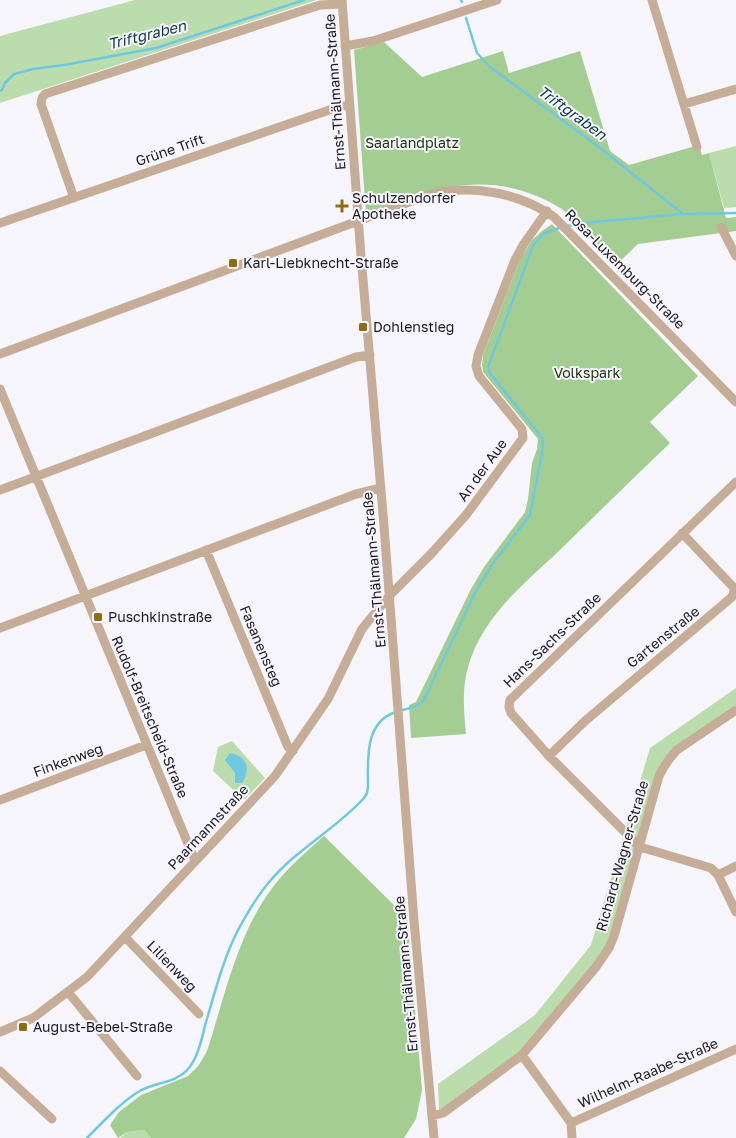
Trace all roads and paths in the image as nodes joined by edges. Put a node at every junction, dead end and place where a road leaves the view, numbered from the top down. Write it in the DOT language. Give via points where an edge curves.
graph roads {
  1 [pos="496,0"];
  2 [pos="652,0"];
  3 [pos="342,2"];
  4 [pos="345,46"];
  5 [pos="736,89"];
  6 [pos="684,104"];
  7 [pos="350,105"];
  8 [pos="697,147"];
  9 [pos="74,198"];
  10 [pos="547,211"];
  11 [pos="358,220"];
  12 [pos="0,223"];
  13 [pos="721,227"];
  14 [pos="736,256"];
  15 [pos="0,354"];
  16 [pos="370,354"];
  17 [pos="0,389"];
  18 [pos="736,402"];
  19 [pos="36,476"];
  20 [pos="736,482"];
  21 [pos="381,488"];
  22 [pos="0,490"];
  23 [pos="682,533"];
  24 [pos="206,550"];
  25 [pos="84,596"];
  26 [pos="389,596"];
  27 [pos="0,628"];
  28 [pos="736,710"];
  29 [pos="146,745"];
  30 [pos="293,750"];
  31 [pos="549,756"];
  32 [pos="0,800"];
  33 [pos="640,848"];
  34 [pos="196,860"];
  35 [pos="736,866"];
  36 [pos="718,875"];
  37 [pos="736,912"];
  38 [pos="125,937"];
  39 [pos="68,992"];
  40 [pos="199,1014"];
  41 [pos="0,1032"];
  42 [pos="736,1050"];
  43 [pos="522,1055"];
  44 [pos="0,1071"];
  45 [pos="137,1076"];
  46 [pos="432,1116"];
  47 [pos="52,1120"];
  48 [pos="571,1123"];
  49 [pos="434,1138"];
  50 [pos="572,1138"];
  1 -- 4 [label="street" via="373,41"];
  2 -- 6 [label="street"];
  3 -- 4 [label="street, Ernst-Thälmann-Straße"];
  3 -- 9 [label="street" via="320,5 46,94 41,104"];
  4 -- 7 [label="street, Ernst-Thälmann-Straße"];
  5 -- 6 [label="street"];
  6 -- 8 [label="street"];
  7 -- 9 [label="street, Grüne Trift"];
  7 -- 11 [label="street, Ernst-Thälmann-Straße"];
  9 -- 12 [label="street, Grüne Trift"];
  10 -- 11 [label="street, Rosa-Luxemburg-Straße" via="505,194 455,191 430,195"];
  10 -- 18 [label="street, Rosa-Luxemburg-Straße"];
  10 -- 26 [label="street, An der Aue" via="515,260 476,366 479,376 522,429 523,438 466,515"];
  11 -- 15 [label="street"];
  11 -- 16 [label="street, Ernst-Thälmann-Straße"];
  13 -- 14 [label="street"];
  16 -- 19 [label="street"];
  16 -- 21 [label="street, Ernst-Thälmann-Straße"];
  17 -- 19 [label="street, Rudolf-Breitscheid-Straße"];
  19 -- 22 [label="street"];
  19 -- 25 [label="street, Rudolf-Breitscheid-Straße"];
  20 -- 23 [label="street, Hans-Sachs-Straße"];
  21 -- 24 [label="street" via="367,490"];
  21 -- 26 [label="street, Ernst-Thälmann-Straße"];
  23 -- 31 [label="street, Hans-Sachs-Straße" via="510,700 511,713"];
  23 -- 31 [label="street, Gartenstraße" via="733,587 732,597 585,720"];
  24 -- 25 [label="street"];
  24 -- 30 [label="street, Fasanensteg" via="288,747"];
  25 -- 27 [label="street"];
  25 -- 29 [label="street, Rudolf-Breitscheid-Straße"];
  26 -- 30 [label="street, Paarmannstraße" via="362,629 328,699"];
  26 -- 46 [label="street, Ernst-Thälmann-Straße"];
  28 -- 33 [label="street, Richard-Wagner-Straße" via="668,759 659,776"];
  29 -- 32 [label="street, Finkenweg"];
  29 -- 34 [label="street, Rudolf-Breitscheid-Straße"];
  30 -- 34 [label="street, Paarmannstraße" via="275,776"];
  31 -- 33 [label="street, Hans-Sachs-Straße"];
  33 -- 36 [label="street" via="703,865"];
  33 -- 43 [label="street, Richard-Wagner-Straße" via="609,948"];
  34 -- 38 [label="street, Paarmannstraße"];
  35 -- 36 [label="street"];
  36 -- 37 [label="street"];
  38 -- 39 [label="street, Paarmannstraße"];
  38 -- 40 [label="street, Lilienweg"];
  39 -- 41 [label="street, Paarmannstraße" via="33,1018"];
  39 -- 45 [label="street"];
  42 -- 48 [label="street, Wilhelm-Raabe-Straße"];
  43 -- 46 [label="street, Richard-Wagner-Straße" via="443,1112"];
  43 -- 48 [label="street"];
  44 -- 47 [label="street"];
  46 -- 49 [label="street, Ernst-Thälmann-Straße"];
  48 -- 50 [label="street"];
}
